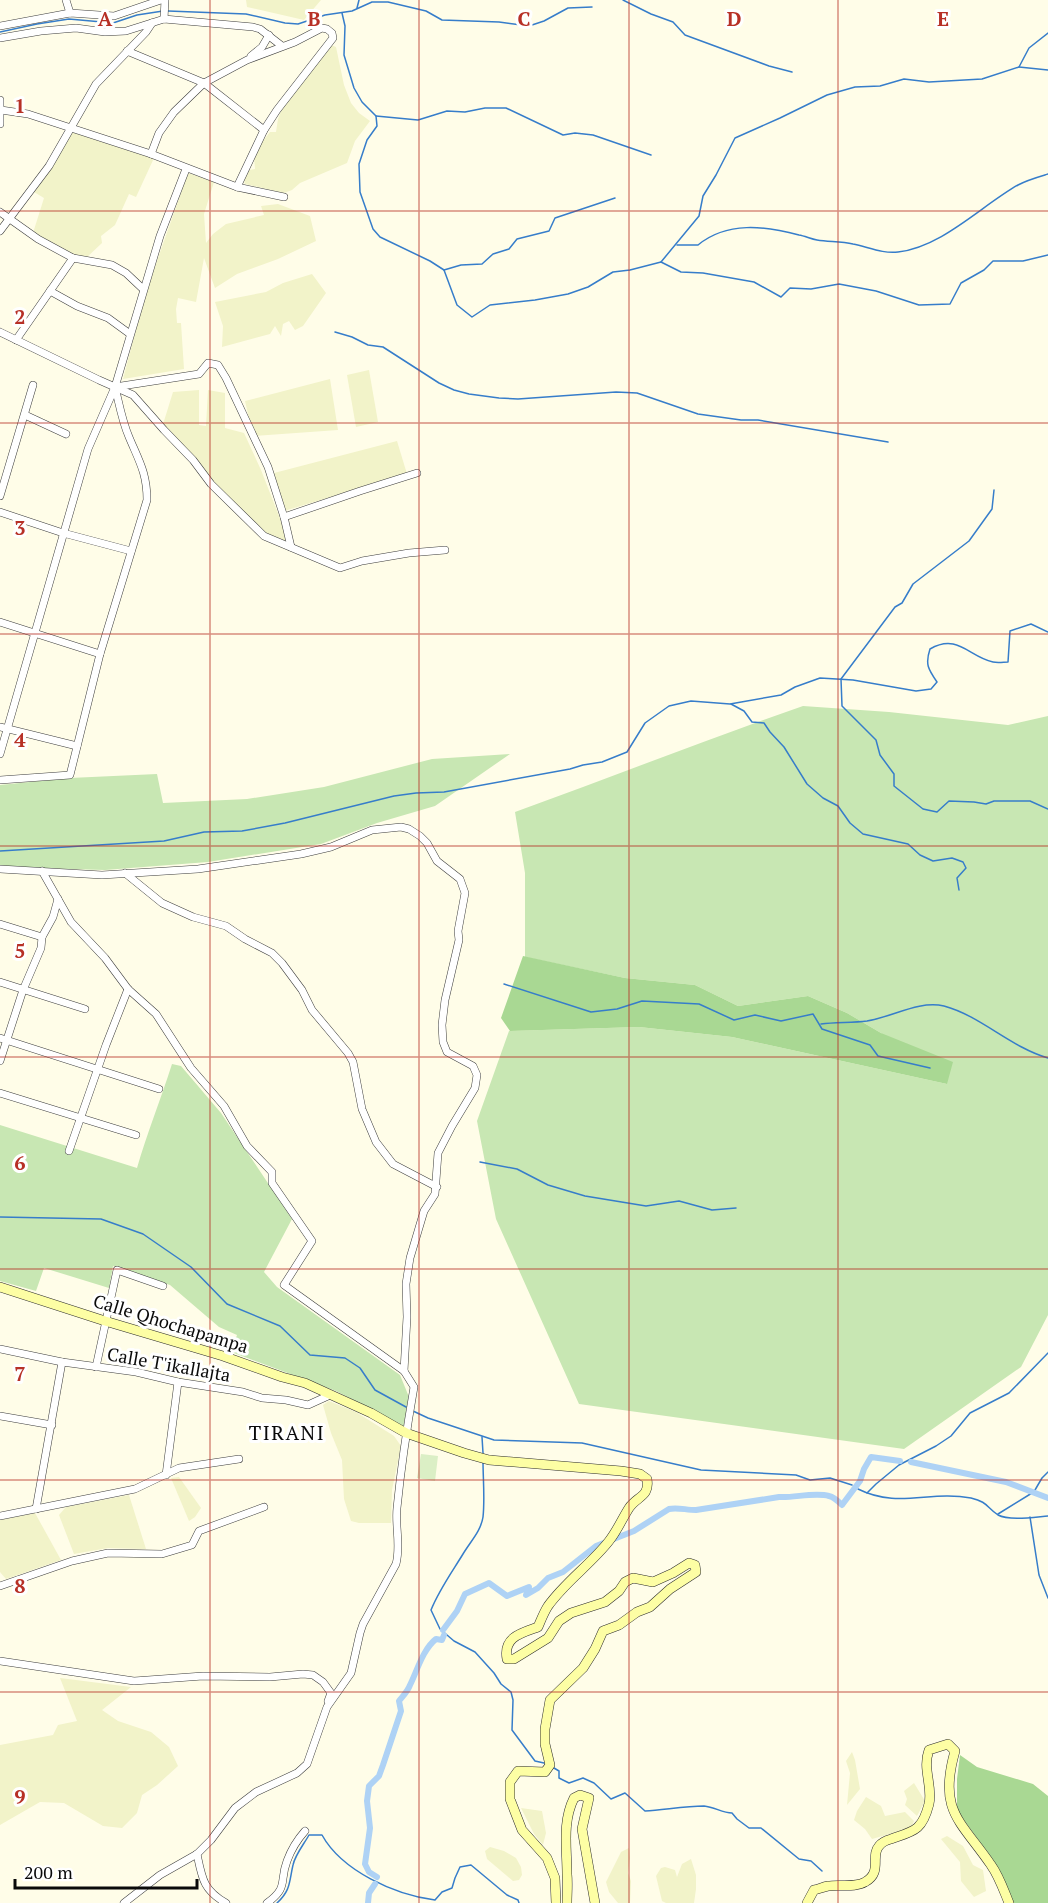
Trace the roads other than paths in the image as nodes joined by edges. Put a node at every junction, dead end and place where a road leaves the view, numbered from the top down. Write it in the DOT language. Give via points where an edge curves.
graph roads {
  1 [pos="66,0"];
  2 [pos="163,0"];
  3 [pos="70,13"];
  4 [pos="164,14"];
  5 [pos="152,23"];
  6 [pos="0,26"];
  7 [pos="269,35"];
  8 [pos="0,39"];
  9 [pos="282,46"];
  10 [pos="128,51"];
  11 [pos="247,60"];
  12 [pos="204,83"];
  13 [pos="0,99"];
  14 [pos="1,110"];
  15 [pos="0,124"];
  16 [pos="70,128"];
  17 [pos="264,130"];
  18 [pos="151,154"];
  19 [pos="186,169"];
  20 [pos="237,187"];
  21 [pos="284,198"];
  22 [pos="0,212"];
  23 [pos="10,219"];
  24 [pos="0,231"];
  25 [pos="73,258"];
  26 [pos="143,289"];
  27 [pos="50,291"];
  28 [pos="0,332"];
  29 [pos="130,334"];
  30 [pos="16,340"];
  31 [pos="33,385"];
  32 [pos="115,387"];
  33 [pos="25,415"];
  34 [pos="66,434"];
  35 [pos="417,473"];
  36 [pos="0,496"];
  37 [pos="0,512"];
  38 [pos="284,517"];
  39 [pos="63,533"];
  40 [pos="291,547"];
  41 [pos="445,550"];
  42 [pos="131,551"];
  43 [pos="0,622"];
  44 [pos="34,633"];
  45 [pos="100,654"];
  46 [pos="3,728"];
  47 [pos="77,746"];
  48 [pos="0,754"];
  49 [pos="0,780"];
  50 [pos="0,869"];
  51 [pos="42,871"];
  52 [pos="124,873"];
  53 [pos="58,899"];
  54 [pos="0,924"];
  55 [pos="42,937"];
  56 [pos="0,982"];
  57 [pos="128,989"];
  58 [pos="23,990"];
  59 [pos="85,1009"];
  60 [pos="3,1039"];
  61 [pos="0,1061"];
  62 [pos="98,1070"];
  63 [pos="159,1089"];
  64 [pos="0,1093"];
  65 [pos="80,1119"];
  66 [pos="136,1135"];
  67 [pos="69,1151"];
  68 [pos="437,1188"];
  69 [pos="163,1286"];
  70 [pos="0,1287"];
  71 [pos="105,1320"];
  72 [pos="0,1349"];
  73 [pos="62,1362"];
  74 [pos="96,1367"];
  75 [pos="404,1371"];
  76 [pos="178,1382"];
  77 [pos="330,1395"];
  78 [pos="0,1416"];
  79 [pos="52,1425"];
  80 [pos="407,1429"];
  81 [pos="239,1459"];
  82 [pos="165,1475"];
  83 [pos="264,1507"];
  84 [pos="36,1509"];
  85 [pos="0,1516"];
  86 [pos="0,1586"];
  87 [pos="0,1661"];
  88 [pos="327,1707"];
  89 [pos="305,1831"];
  90 [pos="197,1854"];
  91 [pos="124,1903"];
  92 [pos="226,1903"];
  93 [pos="267,1903"];
  94 [pos="556,1903"];
  95 [pos="567,1903"];
  96 [pos="595,1903"];
  97 [pos="807,1903"];
  98 [pos="1009,1903"];
  1 -- 3 [label="street"];
  2 -- 3 [label="street" via="114,16"];
  2 -- 4 [label="street"];
  3 -- 6 [label="street"];
  4 -- 5 [label="street"];
  4 -- 7 [label="street" via="253,27"];
  5 -- 8 [label="street" via="126,31 76,28"];
  5 -- 10 [label="street"];
  7 -- 9 [label="street"];
  7 -- 11 [label="street"];
  9 -- 11 [label="street"];
  9 -- 17 [label="street" via="322,28 332,33 333,38"];
  10 -- 12 [label="street"];
  10 -- 16 [label="street" via="96,84"];
  11 -- 12 [label="street"];
  12 -- 17 [label="street"];
  12 -- 18 [label="street" via="174,112 159,133"];
  13 -- 14 [label="street"];
  14 -- 15 [label="street"];
  14 -- 16 [label="street"];
  16 -- 18 [label="street"];
  16 -- 23 [label="street" via="49,166"];
  17 -- 20 [label="street"];
  18 -- 19 [label="street"];
  19 -- 20 [label="street"];
  19 -- 26 [label="street"];
  20 -- 21 [label="street"];
  22 -- 23 [label="street"];
  23 -- 24 [label="street"];
  23 -- 25 [label="street"];
  25 -- 26 [label="street" via="112,265"];
  25 -- 27 [label="street"];
  26 -- 29 [label="street"];
  27 -- 29 [label="street" via="108,318"];
  27 -- 30 [label="street"];
  28 -- 30 [label="street"];
  29 -- 32 [label="street"];
  30 -- 32 [label="street"];
  31 -- 33 [label="street"];
  32 -- 38 [label="street" via="199,374 208,363 218,365 268,467"];
  32 -- 39 [label="street" via="88,449"];
  32 -- 40 [label="street" via="133,395 211,484 264,536"];
  32 -- 42 [label="street" via="123,423 141,463 147,490"];
  33 -- 34 [label="street"];
  33 -- 36 [label="street"];
  35 -- 38 [label="street"];
  37 -- 39 [label="street"];
  38 -- 40 [label="street"];
  39 -- 42 [label="street"];
  39 -- 44 [label="street"];
  40 -- 41 [label="street" via="340,568 362,561"];
  42 -- 45 [label="street"];
  43 -- 44 [label="street"];
  44 -- 45 [label="street"];
  44 -- 46 [label="street"];
  45 -- 47 [label="street"];
  46 -- 47 [label="street"];
  46 -- 48 [label="street"];
  47 -- 49 [label="street" via="70,774"];
  50 -- 51 [label="street"];
  51 -- 52 [label="street"];
  51 -- 53 [label="street"];
  52 -- 68 [label="street" via="162,903 226,926 282,963 312,1010 354,1062 362,1110 376,1142 393,1164"];
  52 -- 68 [label="street" via="198,869 291,856 331,847 372,830 401,827 414,831 427,843 437,861 460,879 465,893 444,1011 443,1042 447,1052 473,1066 477,1076 475,1088 438,1153"];
  53 -- 55 [label="street"];
  53 -- 57 [label="street" via="70,922"];
  54 -- 55 [label="street"];
  55 -- 58 [label="street"];
  56 -- 58 [label="street"];
  57 -- 62 [label="street"];
  57 -- 75 [label="street" via="156,1014 191,1068 224,1106 247,1146 272,1172 272,1183 312,1241 284,1284"];
  58 -- 59 [label="street"];
  58 -- 60 [label="street"];
  60 -- 61 [label="street"];
  60 -- 62 [label="street"];
  62 -- 63 [label="street"];
  62 -- 65 [label="street"];
  64 -- 65 [label="street"];
  65 -- 66 [label="street"];
  65 -- 67 [label="street"];
  68 -- 75 [label="street" via="424,1210 410,1258"];
  69 -- 71 [label="street" via="117,1270"];
  70 -- 71 [label="street, Calle Qhochapampa"];
  71 -- 74 [label="street"];
  71 -- 77 [label="street, Calle Qhochapampa" via="305,1383"];
  72 -- 73 [label="street, Calle T'ikallajta"];
  73 -- 74 [label="street, Calle T'ikallajta"];
  73 -- 79 [label="street"];
  74 -- 76 [label="street, Calle T'ikallajta"];
  75 -- 80 [label="street" via="414,1387"];
  76 -- 77 [label="street, Calle T'ikallajta" via="308,1405"];
  76 -- 82 [label="street"];
  77 -- 80 [label="street, Calle Qhochapampa"];
  78 -- 79 [label="street"];
  79 -- 84 [label="street"];
  80 -- 88 [label="street" via="396,1510 399,1556 363,1624 351,1673"];
  80 -- 94 [label="street, Calle Qhochapampa" via="489,1460 621,1471 647,1479 646,1492 630,1506 610,1540 546,1609 538,1628 508,1643 507,1659 514,1659 548,1638 559,1621 571,1613 605,1602 633,1578 653,1582 688,1563 695,1565 696,1572 651,1607 603,1631 583,1668 550,1700 544,1729 550,1765 545,1772 518,1771 510,1782 510,1799 522,1830 547,1858 555,1878"];
  81 -- 82 [label="street" via="179,1468"];
  82 -- 84 [label="street" via="135,1490"];
  83 -- 86 [label="street" via="200,1531 192,1545 162,1554 108,1553"];
  84 -- 85 [label="street"];
  87 -- 88 [label="street" via="134,1681 313,1675 331,1693"];
  88 -- 90 [label="street" via="303,1770 256,1792 235,1808"];
  89 -- 93 [label="street" via="286,1863 282,1888"];
  90 -- 91 [label="street" via="160,1875"];
  90 -- 92 [label="street" via="203,1881"];
  95 -- 96 [label="street" via="565,1842 570,1805 580,1796 589,1798 582,1829"];
  97 -- 98 [label="street" via="814,1890 864,1883 876,1868 876,1850 880,1845 911,1834 920,1826 931,1793 925,1759 929,1750 948,1744 955,1751 948,1787 953,1813 993,1866"];
}
